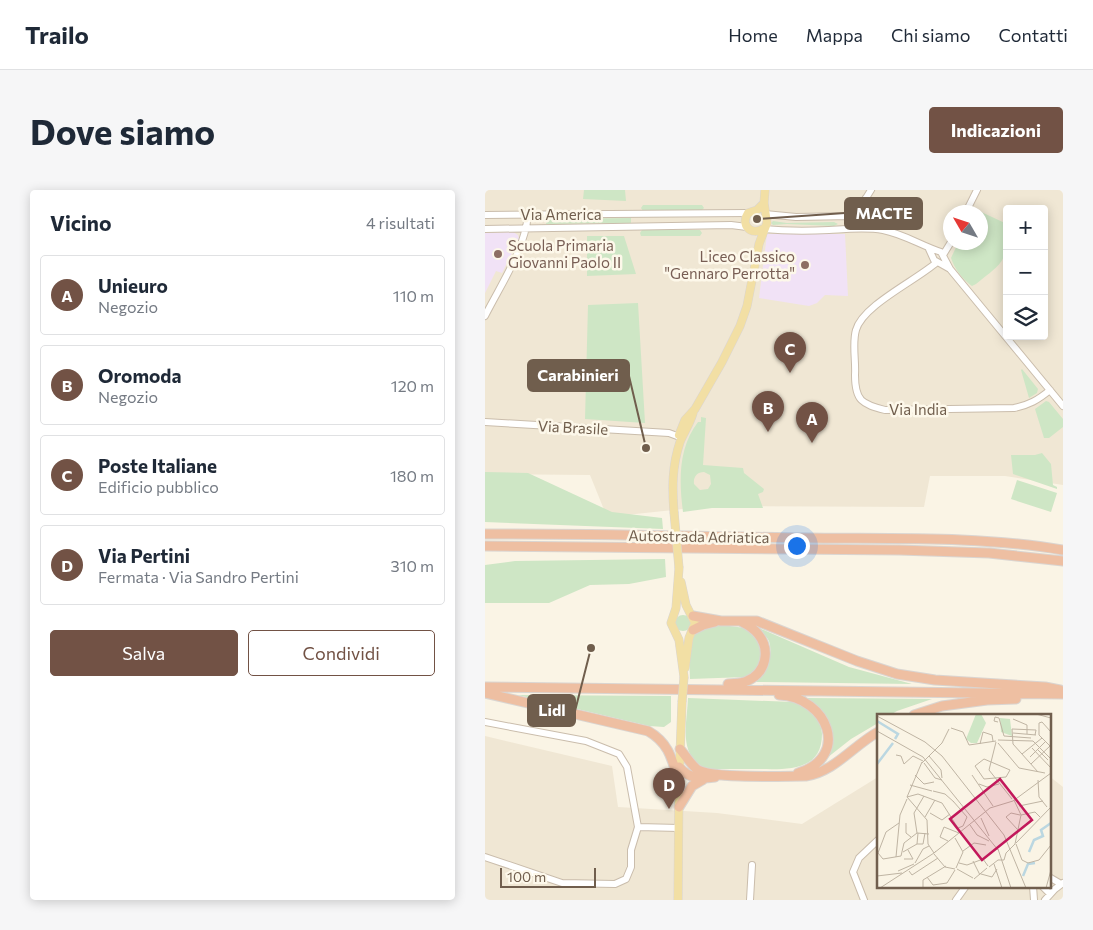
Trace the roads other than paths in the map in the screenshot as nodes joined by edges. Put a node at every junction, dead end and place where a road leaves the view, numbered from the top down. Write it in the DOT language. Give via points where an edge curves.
graph roads {
  1 [pos="765,190"];
  2 [pos="871,190"];
  3 [pos="977,190"];
  4 [pos="866,198"];
  5 [pos="764,203"];
  6 [pos="970,205"];
  7 [pos="757,210"];
  8 [pos="748,213"];
  9 [pos="528,214"];
  10 [pos="709,214"];
  11 [pos="765,214"];
  12 [pos="485,215"];
  13 [pos="636,215"];
  14 [pos="851,216"];
  15 [pos="710,226"];
  16 [pos="636,227"];
  17 [pos="747,227"];
  18 [pos="850,228"];
  19 [pos="485,229"];
  20 [pos="527,229"];
  21 [pos="763,229"];
  22 [pos="884,230"];
  23 [pos="755,232"];
  24 [pos="759,244"];
  25 [pos="929,249"];
  26 [pos="944,250"];
  27 [pos="941,253"];
  28 [pos="935,260"];
  29 [pos="950,269"];
  30 [pos="485,316"];
  31 [pos="1049,390"];
  32 [pos="1063,406"];
  33 [pos="485,422"];
  34 [pos="679,437"];
  35 [pos="485,534"];
  36 [pos="485,546"];
  37 [pos="1061,550"];
  38 [pos="1059,560"];
  39 [pos="679,569"];
  40 [pos="692,614"];
  41 [pos="673,616"];
  42 [pos="721,621"];
  43 [pos="742,621"];
  44 [pos="692,632"];
  45 [pos="676,633"];
  46 [pos="684,677"];
  47 [pos="485,687"];
  48 [pos="707,689"];
  49 [pos="737,689"];
  50 [pos="1063,690"];
  51 [pos="485,693"];
  52 [pos="1063,694"];
  53 [pos="1063,699"];
  54 [pos="916,714"];
  55 [pos="485,722"];
  56 [pos="877,733"];
  57 [pos="681,750"];
  58 [pos="679,767"];
  59 [pos="727,775"];
  60 [pos="786,776"];
  61 [pos="704,778"];
  62 [pos="679,782"];
  63 [pos="679,807"];
  64 [pos="638,827"];
  65 [pos="679,828"];
  66 [pos="877,841"];
  67 [pos="485,857"];
  68 [pos="753,865"];
  69 [pos="1062,884"];
  70 [pos="964,888"];
  71 [pos="1044,888"];
  72 [pos="1050,894"];
  73 [pos="678,900"];
  74 [pos="750,900"];
  75 [pos="864,900"];
  76 [pos="956,900"];
  77 [pos="1045,900"];
  1 -- 5 [label="main road"];
  2 -- 4 [label="street"];
  3 -- 6 [label="street"];
  4 -- 14 [label="street"];
  4 -- 22 [label="street" via="867,215 880,223"];
  5 -- 7 [label="main road"];
  5 -- 11 [label="main road"];
  7 -- 8 [label="main road"];
  7 -- 11 [label="main road"];
  8 -- 10 [label="street, Via America"];
  8 -- 17 [label="main road" via="745,218"];
  9 -- 12 [label="street, Via America"];
  9 -- 13 [label="street, Via America"];
  9 -- 20 [label="street"];
  10 -- 13 [label="street, Via America"];
  10 -- 15 [label="street"];
  11 -- 14 [label="street"];
  11 -- 21 [label="main road" via="767,220"];
  13 -- 16 [label="street"];
  14 -- 18 [label="street"];
  14 -- 22 [label="street"];
  15 -- 16 [label="street, Via America"];
  15 -- 17 [label="street, Via America"];
  16 -- 20 [label="street, Via America"];
  17 -- 23 [label="main road"];
  18 -- 21 [label="street"];
  18 -- 22 [label="street"];
  19 -- 20 [label="street, Via America"];
  20 -- 30 [label="street"];
  21 -- 23 [label="main road"];
  21 -- 24 [label="main road"];
  22 -- 25 [label="street"];
  23 -- 24 [label="main road"];
  24 -- 34 [label="main road" via="740,326 695,409 685,420"];
  25 -- 27 [label="street"];
  25 -- 28 [label="street"];
  26 -- 27 [label="street, Via India"];
  27 -- 28 [label="street, Via India" via="942,260"];
  27 -- 29 [label="street"];
  28 -- 29 [label="street"];
  28 -- 31 [label="street, Via India" via="927,270 869,311 858,324 855,332 855,380 856,393 861,401 867,406 885,410 1014,408 1026,406"];
  29 -- 31 [label="street"];
  31 -- 32 [label="street"];
  33 -- 34 [label="street, Via Brasile" via="661,433"];
  34 -- 39 [label="main road, bridge" via="672,486"];
  35 -- 37 [label="highway, Autostrada Adriatica" via="904,539 992,542"];
  36 -- 38 [label="highway, Autostrada Adriatica" via="899,550 989,553"];
  39 -- 40 [label="main road" via="686,606"];
  39 -- 41 [label="main road"];
  40 -- 41 [label="main road" via="679,611"];
  40 -- 42 [label="highway"];
  40 -- 44 [label="main road" via="695,623"];
  41 -- 45 [label="main road" via="671,627"];
  42 -- 43 [label="highway"];
  42 -- 44 [label="highway" via="703,625"];
  43 -- 48 [label="highway" via="762,640 766,651 765,663 748,681 716,684"];
  43 -- 50 [label="highway" via="769,625 897,674"];
  44 -- 45 [label="main road"];
  44 -- 46 [label="main road"];
  45 -- 46 [label="main road"];
  46 -- 57 [label="main road, bridge"];
  47 -- 48 [label="highway"];
  48 -- 49 [label="highway"];
  49 -- 52 [label="highway"];
  49 -- 60 [label="highway" via="751,694 788,695 809,704 823,718 829,740 819,761 808,770"];
  51 -- 62 [label="highway" via="647,730 667,746"];
  53 -- 54 [label="highway" via="987,700 942,706"];
  55 -- 64 [label="street" via="586,741 619,754 627,767"];
  56 -- 60 [label="highway" via="830,767 815,774"];
  57 -- 58 [label="main road"];
  57 -- 59 [label="highway" via="699,770"];
  58 -- 61 [label="highway" via="691,777"];
  58 -- 62 [label="main road"];
  59 -- 60 [label="highway"];
  59 -- 61 [label="highway"];
  61 -- 63 [label="highway" via="692,786"];
  62 -- 63 [label="main road"];
  63 -- 65 [label="main road"];
  64 -- 65 [label="street"];
  64 -- 67 [label="street" via="631,850 631,867 626,879 615,884 562,883"];
  65 -- 73 [label="main road"];
  66 -- 75 [label="street" via="859,858 853,872"];
  68 -- 74 [label="street"];
  69 -- 72 [label="street"];
  70 -- 76 [label="street"];
  71 -- 72 [label="street"];
  72 -- 77 [label="street"];
}
